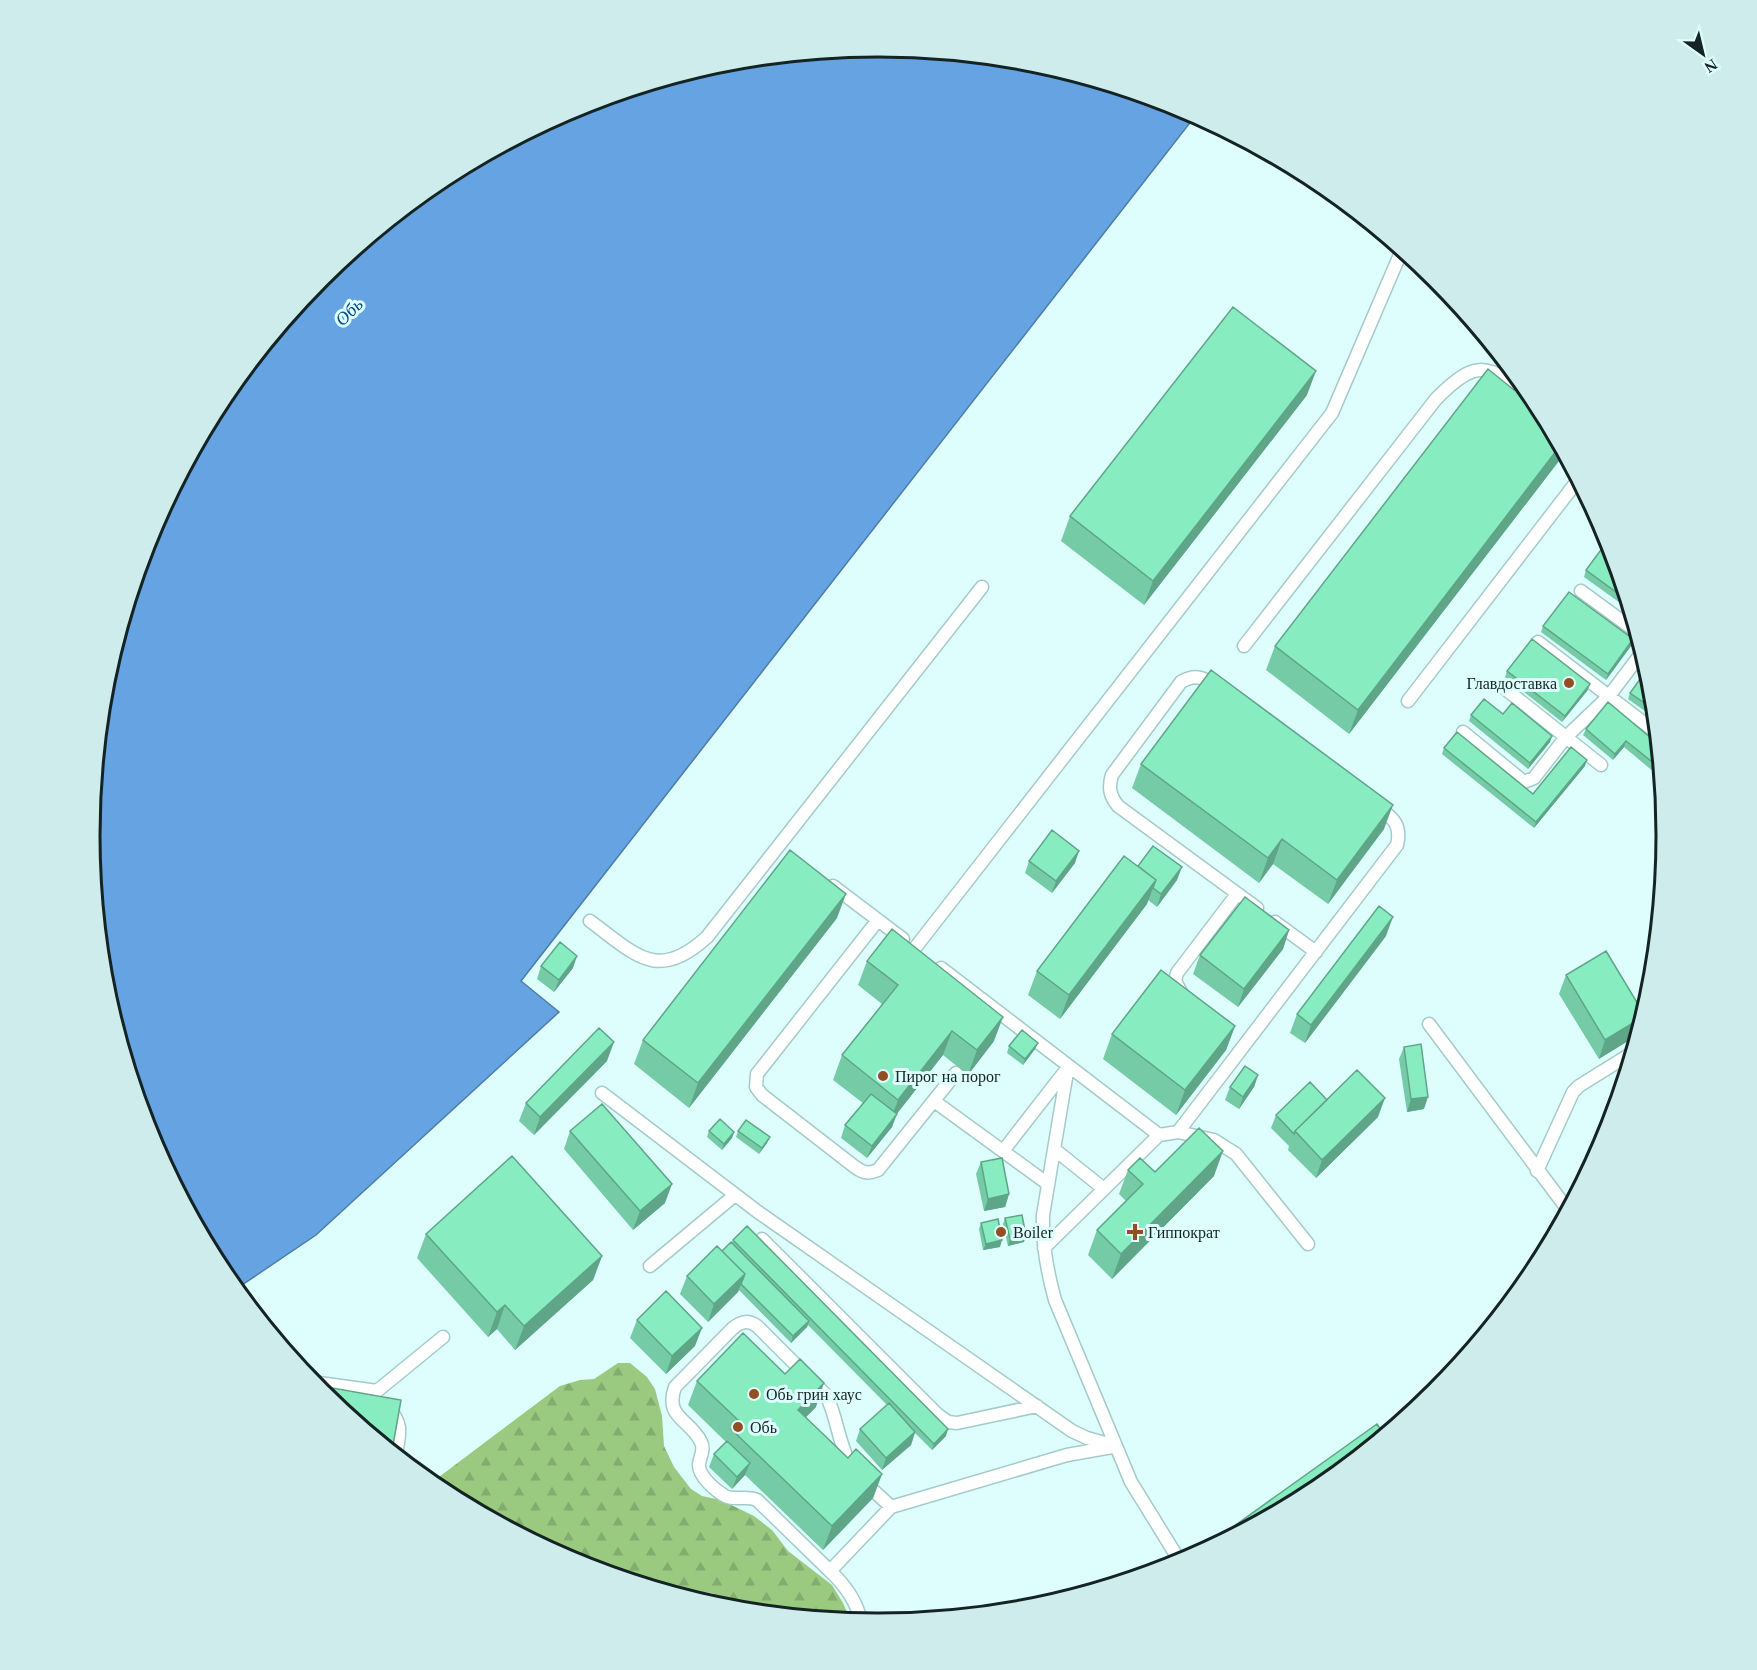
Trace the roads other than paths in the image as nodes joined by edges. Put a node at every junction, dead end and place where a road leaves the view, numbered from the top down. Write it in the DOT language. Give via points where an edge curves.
graph roads {
  1 [pos="1399,257"];
  2 [pos="1509,380"];
  3 [pos="1573,486"];
  4 [pos="982,587"];
  5 [pos="1581,591"];
  6 [pos="1627,625"];
  7 [pos="1538,642"];
  8 [pos="1244,646"];
  9 [pos="1636,660"];
  10 [pos="1503,687"];
  11 [pos="1609,696"];
  12 [pos="1233,699"];
  13 [pos="1408,701"];
  14 [pos="1649,726"];
  15 [pos="1463,732"];
  16 [pos="1566,737"];
  17 [pos="1601,765"];
  18 [pos="1365,797"];
  19 [pos="825,879"];
  20 [pos="1237,894"];
  21 [pos="878,920"];
  22 [pos="590,921"];
  23 [pos="1316,952"];
  24 [pos="924,955"];
  25 [pos="1193,1004"];
  26 [pos="1429,1024"];
  27 [pos="1623,1059"];
  28 [pos="1068,1066"];
  29 [pos="956,1073"];
  30 [pos="602,1094"];
  31 [pos="934,1101"];
  32 [pos="1178,1132"];
  33 [pos="1159,1135"];
  34 [pos="1054,1149"];
  35 [pos="1003,1151"];
  36 [pos="1537,1171"];
  37 [pos="1048,1184"];
  38 [pos="1104,1189"];
  39 [pos="735,1195"];
  40 [pos="1563,1204"];
  41 [pos="792,1236"];
  42 [pos="762,1239"];
  43 [pos="1308,1244"];
  44 [pos="1044,1248"];
  45 [pos="777,1254"];
  46 [pos="650,1266"];
  47 [pos="443,1337"];
  48 [pos="327,1384"];
  49 [pos="377,1391"];
  50 [pos="1037,1406"];
  51 [pos="397,1446"];
  52 [pos="1116,1446"];
  53 [pos="891,1507"];
  54 [pos="1175,1554"];
  55 [pos="830,1570"];
  56 [pos="857,1612"];
  1 -- 24 [label="lane" via="1332,413"];
  2 -- 8 [label="lane" via="1487,369 1472,370 1454,380"];
  3 -- 13 [label="lane"];
  4 -- 22 [label="lane" via="785,848 694,950 665,962 650,961"];
  5 -- 6 [label="lane"];
  7 -- 11 [label="lane"];
  9 -- 11 [label="lane"];
  10 -- 16 [label="lane"];
  11 -- 14 [label="lane"];
  11 -- 16 [label="lane"];
  12 -- 20 [label="lane" via="1204,678 1181,682 1112,775 1109,785 1118,806"];
  15 -- 16 [label="lane" via="1524,782 1534,778"];
  16 -- 17 [label="lane"];
  18 -- 23 [label="lane" via="1393,818 1399,835 1397,845"];
  19 -- 21 [label="lane"];
  20 -- 23 [label="lane"];
  20 -- 25 [label="lane" via="1177,973 1179,990"];
  21 -- 24 [label="lane"];
  21 -- 31 [label="lane" via="757,1074 756,1087 855,1167 871,1173 879,1170"];
  23 -- 32 [label="lane" via="1241,1041"];
  24 -- 28 [label="lane"];
  26 -- 36 [label="lane"];
  27 -- 36 [label="lane" via="1573,1092"];
  28 -- 33 [label="lane"];
  28 -- 34 [label="lane"];
  28 -- 35 [label="lane"];
  29 -- 31 [label="lane"];
  30 -- 39 [label="lane"];
  31 -- 35 [label="lane"];
  32 -- 33 [label="lane"];
  32 -- 43 [label="lane" via="1214,1140 1236,1154"];
  33 -- 38 [label="lane"];
  34 -- 37 [label="lane"];
  34 -- 38 [label="lane"];
  35 -- 37 [label="lane"];
  36 -- 40 [label="lane"];
  37 -- 44 [label="lane"];
  38 -- 44 [label="lane"];
  39 -- 41 [label="lane"];
  39 -- 46 [label="lane"];
  41 -- 45 [label="lane"];
  41 -- 50 [label="lane"];
  42 -- 45 [label="lane"];
  44 -- 52 [label="lane" via="1055,1300"];
  45 -- 50 [label="lane" via="948,1422"];
  47 -- 49 [label="lane"];
  48 -- 49 [label="lane"];
  49 -- 51 [label="lane" via="400,1426"];
  50 -- 52 [label="lane" via="1080,1434"];
  52 -- 53 [label="lane" via="1066,1455"];
  52 -- 54 [label="lane" via="1131,1482"];
  53 -- 55 [label="lane"];
  53 -- 55 [label="lane" via="848,1461 826,1395 757,1326 741,1322 733,1328 675,1387 672,1395 676,1415 702,1443 699,1464 704,1477 724,1496 757,1500"];
  55 -- 56 [label="lane" via="849,1591"];
}
